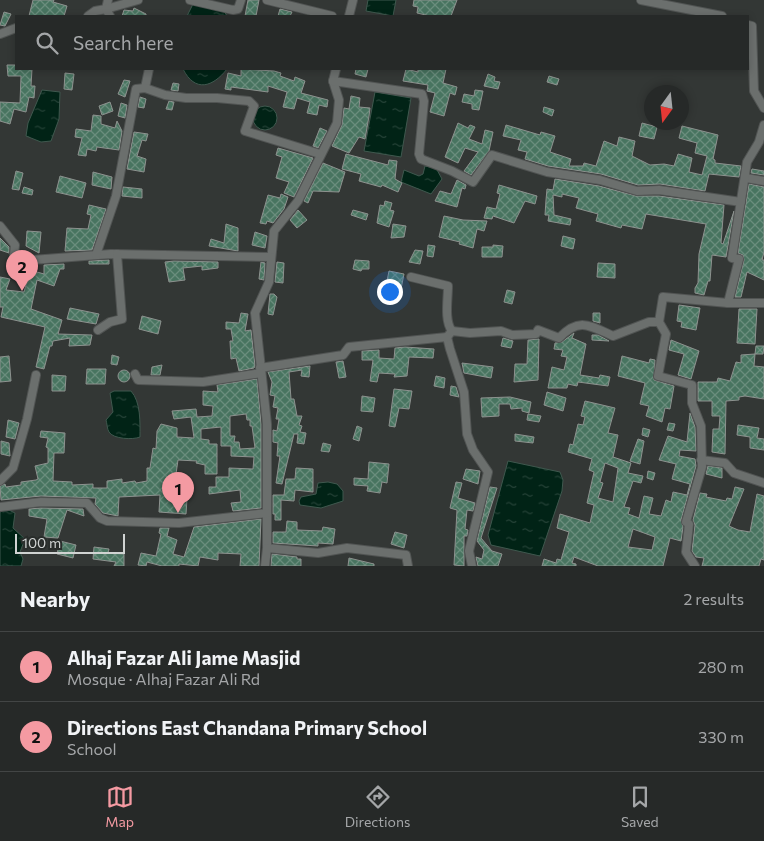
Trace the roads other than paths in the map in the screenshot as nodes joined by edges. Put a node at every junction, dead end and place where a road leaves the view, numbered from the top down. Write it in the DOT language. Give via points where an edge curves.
graph roads {
  1 [pos="108,0"];
  2 [pos="138,0"];
  3 [pos="190,0"];
  4 [pos="241,0"];
  5 [pos="267,0"];
  6 [pos="353,0"];
  7 [pos="641,0"];
  8 [pos="106,9"];
  9 [pos="89,15"];
  10 [pos="109,15"];
  11 [pos="328,15"];
  12 [pos="348,15"];
  13 [pos="717,15"];
  14 [pos="749,25"];
  15 [pos="15,28"];
  16 [pos="0,34"];
  17 [pos="149,70"];
  18 [pos="336,70"];
  19 [pos="333,81"];
  20 [pos="145,88"];
  21 [pos="764,108"];
  22 [pos="764,125"];
  23 [pos="320,154"];
  24 [pos="746,178"];
  25 [pos="764,181"];
  26 [pos="741,202"];
  27 [pos="0,226"];
  28 [pos="117,254"];
  29 [pos="96,255"];
  30 [pos="271,257"];
  31 [pos="411,277"];
  32 [pos="728,303"];
  33 [pos="764,303"];
  34 [pos="659,322"];
  35 [pos="98,330"];
  36 [pos="450,334"];
  37 [pos="260,370"];
  38 [pos="135,374"];
  39 [pos="36,375"];
  40 [pos="702,460"];
  41 [pos="0,481"];
  42 [pos="764,483"];
  43 [pos="0,506"];
  44 [pos="267,513"];
  45 [pos="267,548"];
  46 [pos="266,566"];
  47 [pos="408,566"];
  48 [pos="472,566"];
  49 [pos="695,566"];
  1 -- 8 [label="street"];
  2 -- 8 [label="street"];
  3 -- 4 [label="street" via="233,10 238,9"];
  5 -- 11 [label="street"];
  6 -- 12 [label="street"];
  7 -- 13 [label="street"];
  8 -- 9 [label="street"];
  8 -- 10 [label="street"];
  14 -- 21 [label="street" via="754,36 754,91"];
  15 -- 16 [label="street"];
  17 -- 20 [label="street"];
  18 -- 19 [label="street"];
  19 -- 23 [label="street" via="339,100 337,123"];
  19 -- 26 [label="street" via="422,94 420,159 473,182 492,155 548,172 600,180 637,191 659,190"];
  20 -- 23 [label="street" via="186,98 249,101 254,106 245,131"];
  20 -- 29 [label="street" via="136,89 116,196"];
  22 -- 24 [label="street" via="759,142 747,162"];
  23 -- 30 [label="street" via="298,201 274,231"];
  24 -- 25 [label="street"];
  24 -- 26 [label="street"];
  26 -- 32 [label="street" via="732,258 738,260"];
  27 -- 29 [label="street" via="15,245 14,255 32,260"];
  28 -- 29 [label="street"];
  28 -- 30 [label="street"];
  28 -- 35 [label="street" via="122,319"];
  30 -- 37 [label="street" via="269,282 255,313"];
  31 -- 36 [label="street" via="448,286"];
  32 -- 33 [label="street"];
  32 -- 34 [label="street" via="666,296 663,297"];
  34 -- 36 [label="street" via="649,322 612,336 592,326 577,324 559,338 538,330 536,334 501,331"];
  34 -- 40 [label="street" via="666,334 658,376 692,385 692,403 701,426"];
  36 -- 37 [label="street" via="349,347 343,355"];
  36 -- 48 [label="street" via="450,350 464,392 467,434 488,472 469,551"];
  37 -- 38 [label="street" via="203,382 138,380"];
  37 -- 44 [label="street" via="267,424"];
  39 -- 41 [label="street" via="13,468"];
  40 -- 42 [label="street" via="725,463 734,473"];
  40 -- 49 [label="street" via="686,522 690,524 686,552"];
  43 -- 44 [label="street" via="41,502 87,503 107,521 170,523"];
  44 -- 45 [label="street"];
  45 -- 46 [label="street"];
  45 -- 47 [label="street" via="318,553 348,548 406,555"];
}
